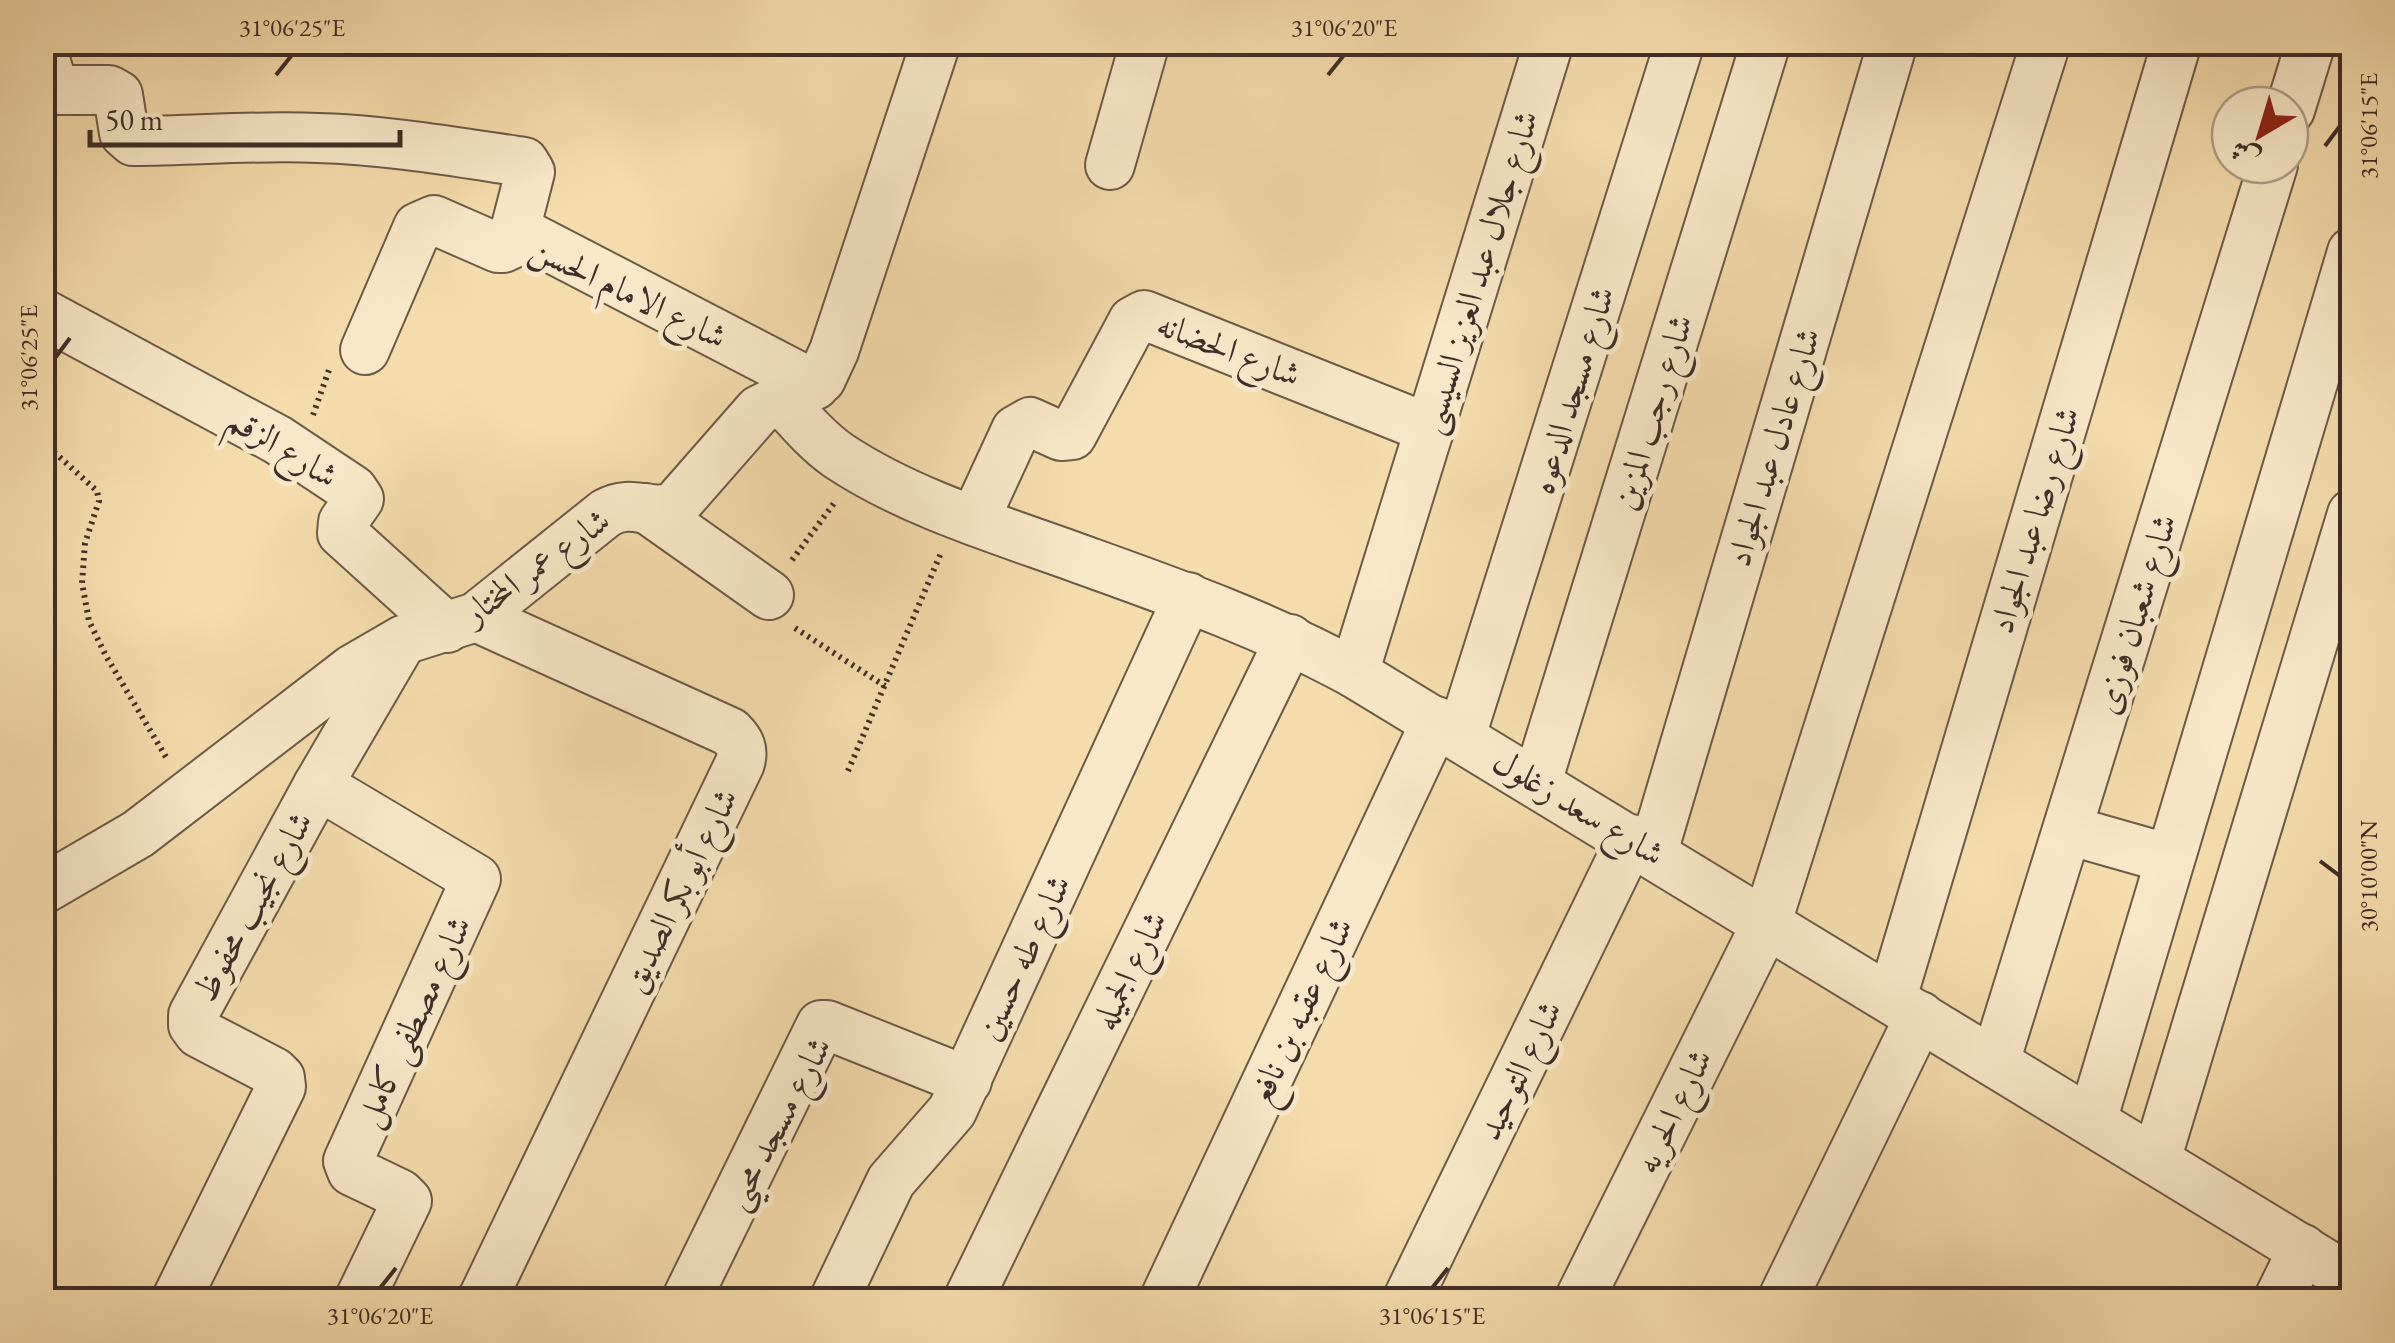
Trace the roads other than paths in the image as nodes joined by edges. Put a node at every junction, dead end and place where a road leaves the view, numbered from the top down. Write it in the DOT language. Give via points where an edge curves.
graph roads {
  1 [pos="936,42"];
  2 [pos="1145,42"];
  3 [pos="1549,42"];
  4 [pos="1680,42"];
  5 [pos="1766,42"];
  6 [pos="1893,42"];
  7 [pos="2046,42"];
  8 [pos="2177,42"];
  9 [pos="2311,42"];
  10 [pos="42,50"];
  11 [pos="2298,85"];
  12 [pos="1110,165"];
  13 [pos="2267,185"];
  14 [pos="512,242"];
  15 [pos="2352,252"];
  16 [pos="42,313"];
  17 [pos="364,350"];
  18 [pos="797,391"];
  19 [pos="1430,429"];
  20 [pos="646,508"];
  21 [pos="2352,514"];
  22 [pos="965,518"];
  23 [pos="769,595"];
  24 [pos="1188,598"];
  25 [pos="442,628"];
  26 [pos="1290,638"];
  27 [pos="1354,672"];
  28 [pos="1449,729"];
  29 [pos="1538,782"];
  30 [pos="318,785"];
  31 [pos="2068,830"];
  32 [pos="1642,845"];
  33 [pos="2170,859"];
  34 [pos="42,890"];
  35 [pos="1767,922"];
  36 [pos="1906,1007"];
  37 [pos="1995,1062"];
  38 [pos="966,1081"];
  39 [pos="2092,1121"];
  40 [pos="2156,1160"];
  41 [pos="2303,1249"];
  42 [pos="2352,1280"];
  43 [pos="176,1300"];
  44 [pos="358,1300"];
  45 [pos="482,1300"];
  46 [pos="686,1300"];
  47 [pos="834,1300"];
  48 [pos="968,1300"];
  49 [pos="1164,1300"];
  50 [pos="1407,1300"];
  51 [pos="1578,1300"];
  52 [pos="1782,1300"];
  53 [pos="2278,1300"];
  1 -- 18 [label="street, شارع عمر المختار" via="834,351 826,371"];
  2 -- 12 [label="street"];
  3 -- 19 [label="street, شارع جلال عبد العزيز السيسى"];
  4 -- 28 [label="street, شارع مسجد الدعوه"];
  5 -- 29 [label="street, شارع رجب المزين"];
  6 -- 32 [label="street, شارع عادل عبد الجواد"];
  7 -- 35 [label="street"];
  8 -- 36 [label="street, شارع رضا عبد الجواد"];
  9 -- 11 [label="street"];
  10 -- 14 [label="street" via="59,90 118,95 124,134 132,141 320,138 524,162 530,172"];
  13 -- 31 [label="street, شارع شعبان فوزى"];
  14 -- 17 [label="street, شارع الامام الحسن" via="498,248 434,220 423,223"];
  14 -- 18 [label="street, شارع الامام الحسن" via="528,236"];
  15 -- 33 [label="street"];
  16 -- 25 [label="street, شارع الزقم" via="300,454 358,496 341,527 345,537"];
  18 -- 20 [label="street, شارع عمر المختار" via="748,420 682,501 661,511"];
  18 -- 22 [label="street, شارع سعد زغلول" via="818,439 859,468"];
  19 -- 22 [label="street, شارع الحضانه" via="1144,315 1134,321 1072,434 1030,422 1016,430"];
  19 -- 27 [label="street, شارع جلال عبد العزيز السيسى"];
  20 -- 23 [label="street"];
  20 -- 25 [label="street, شارع عمر المختار" via="624,505 606,513"];
  21 -- 40 [label="street"];
  22 -- 24 [label="street, شارع سعد زغلول"];
  24 -- 26 [label="street, شارع سعد زغلول"];
  24 -- 38 [label="street, شارع طه حسين"];
  25 -- 30 [label="street, شارع نجيب محفوظ"];
  25 -- 34 [label="street, شارع عمر المختار" via="333,684 138,834"];
  25 -- 45 [label="street, شارع أبو بكر الصديق" via="730,732 743,751"];
  26 -- 27 [label="street, شارع سعد زغلول"];
  26 -- 48 [label="street, شارع الجميله"];
  27 -- 28 [label="street, شارع سعد زغلول"];
  28 -- 29 [label="street, شارع سعد زغلول"];
  28 -- 49 [label="street, شارع عقبه بن نافع"];
  29 -- 32 [label="street, شارع سعد زغلول"];
  30 -- 43 [label="street, شارع نجيب محفوظ" via="193,1015 198,1033 274,1072 282,1083"];
  30 -- 44 [label="street, شارع مصطفى كامل" via="476,882 348,1161 352,1171 407,1201"];
  31 -- 33 [label="street"];
  31 -- 37 [label="street, شارع شعبان فوزى"];
  32 -- 35 [label="street, شارع سعد زغلول"];
  32 -- 50 [label="street, شارع التوحيد"];
  33 -- 39 [label="street"];
  35 -- 36 [label="street, شارع سعد زغلول"];
  35 -- 51 [label="street, شارع الحريه"];
  36 -- 37 [label="street, شارع سعد زغلول"];
  36 -- 52 [label="street, شارع رضا عبد الجواد"];
  37 -- 39 [label="street, شارع سعد زغلول"];
  38 -- 46 [label="street, شارع مسجد محيى" via="828,1025 818,1027"];
  38 -- 47 [label="street, شارع طه حسين" via="941,1127 892,1181"];
  39 -- 40 [label="street, شارع سعد زغلول"];
  40 -- 41 [label="street, شارع سعد زغلول"];
  41 -- 42 [label="street, شارع سعد زغلول"];
  41 -- 53 [label="street"];
}
